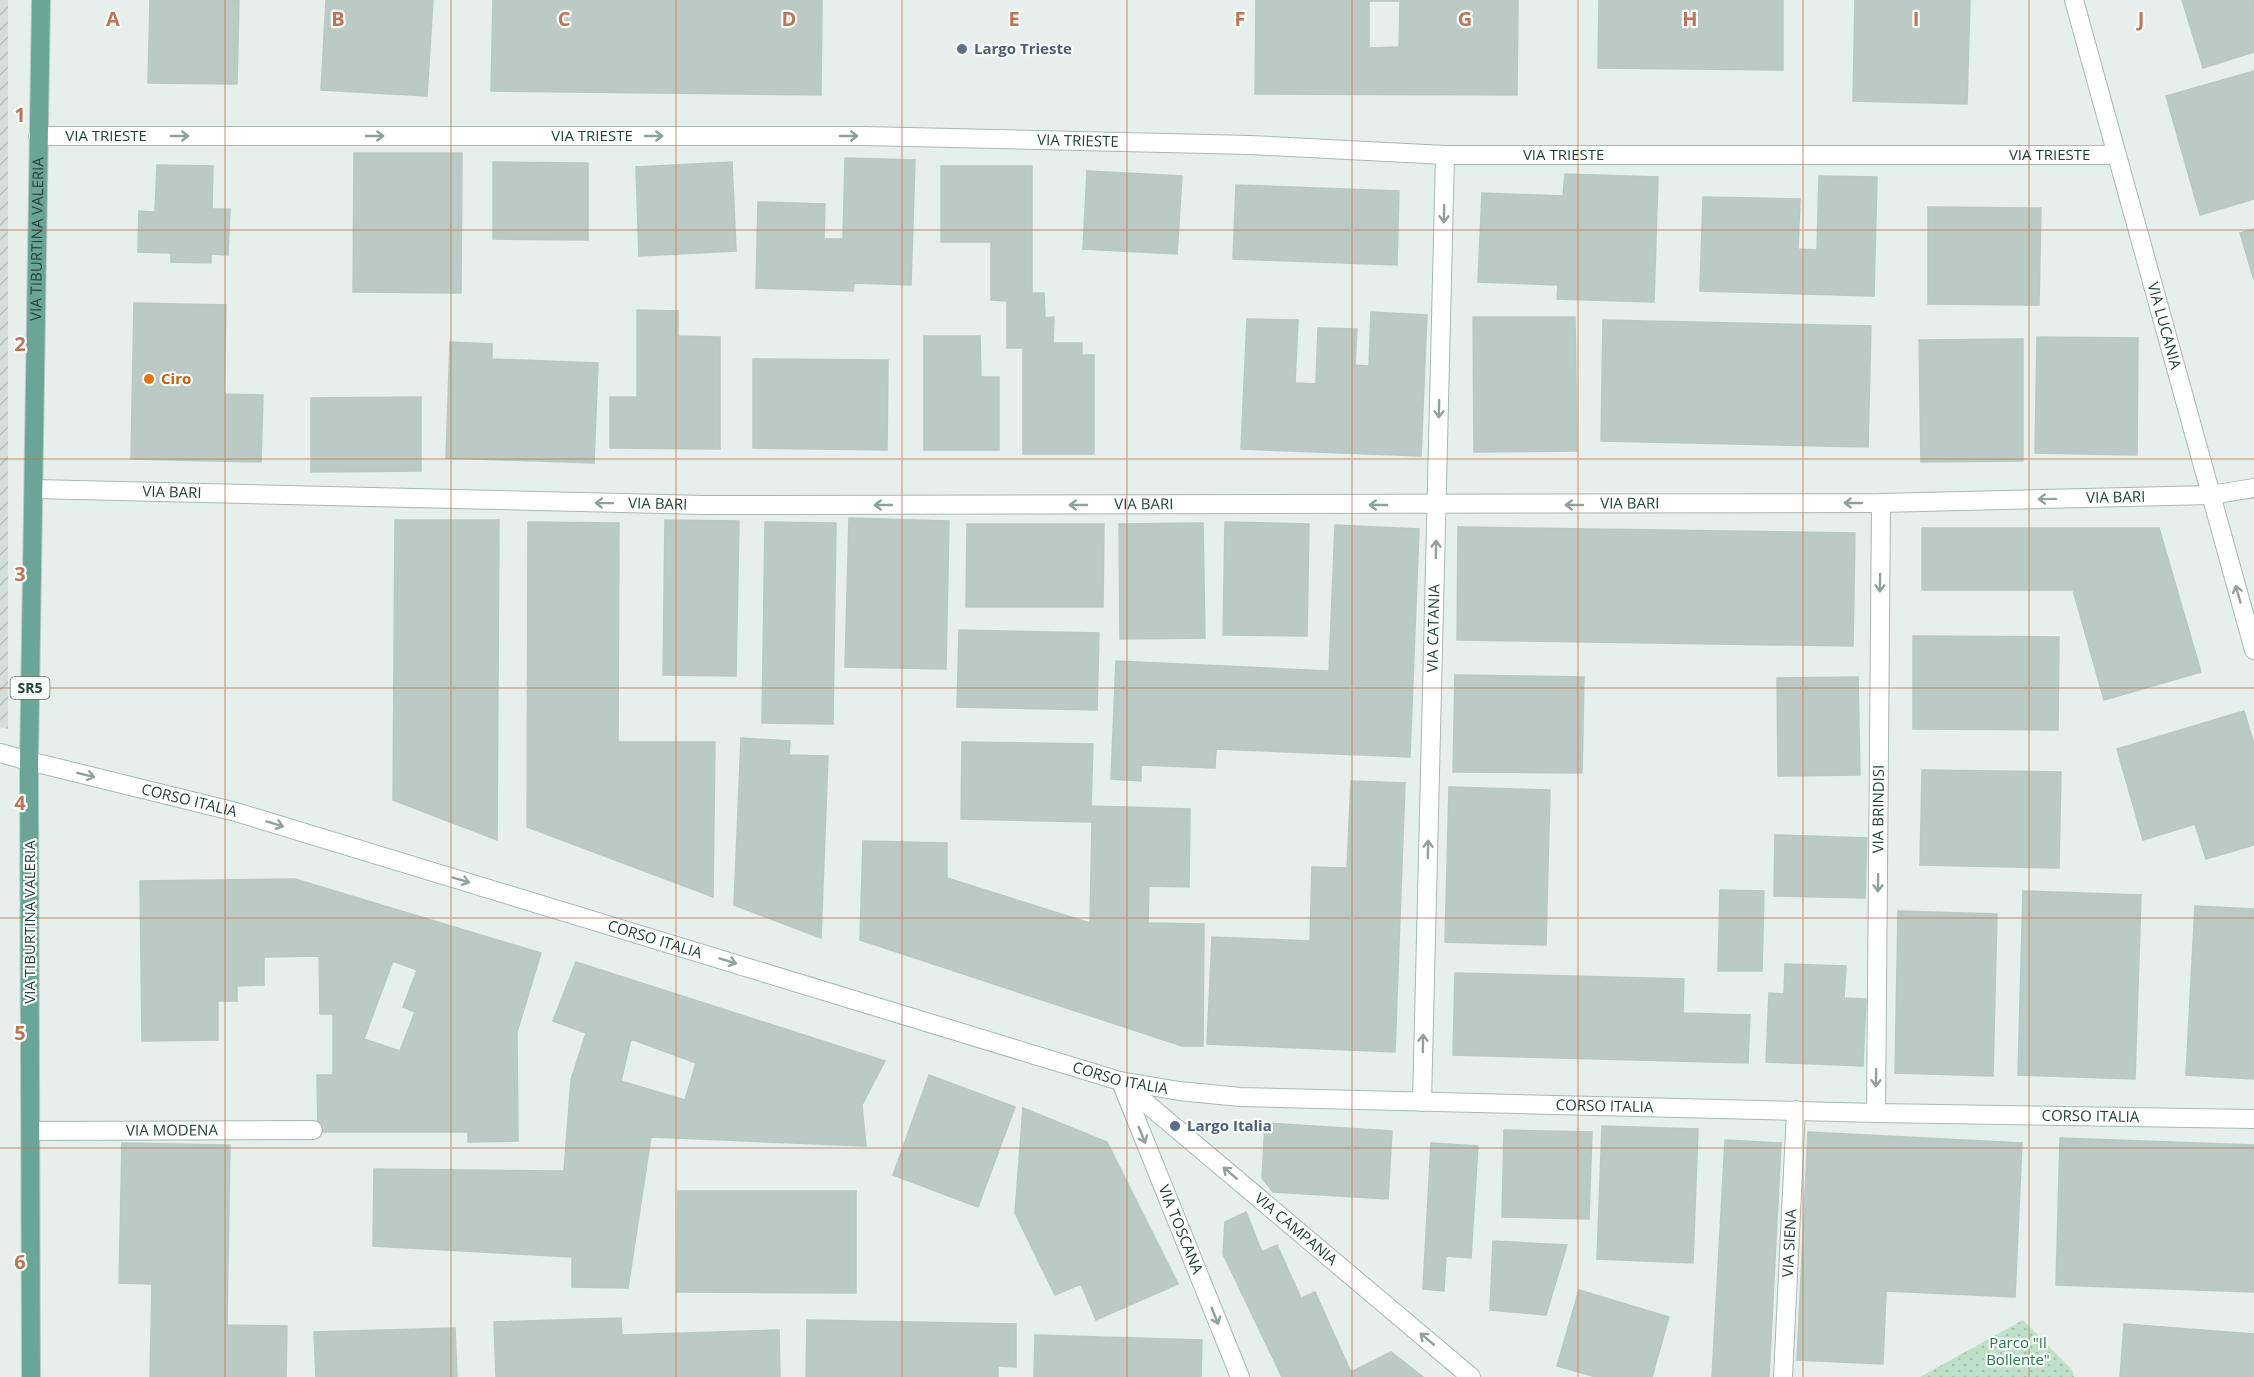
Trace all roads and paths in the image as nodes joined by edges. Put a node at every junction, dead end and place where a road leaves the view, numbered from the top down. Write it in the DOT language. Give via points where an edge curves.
graph roads {
  1 [pos="41,0"];
  2 [pos="2074,0"];
  3 [pos="38,136"];
  4 [pos="2117,155"];
  5 [pos="1445,156"];
  6 [pos="2254,488"];
  7 [pos="34,489"];
  8 [pos="2211,495"];
  9 [pos="1881,503"];
  10 [pos="1437,505"];
  11 [pos="2254,651"];
  12 [pos="0,753"];
  13 [pos="29,761"];
  14 [pos="1120,1081"];
  15 [pos="1422,1102"];
  16 [pos="1796,1110"];
  17 [pos="1876,1113"];
  18 [pos="2254,1119"];
  19 [pos="314,1130"];
  20 [pos="31,1131"];
  21 [pos="31,1377"];
  22 [pos="1240,1377"];
  23 [pos="1471,1377"];
  24 [pos="1783,1377"];
  1 -- 3 [label="main road, VIA TIBURTINA VALERIA / SR5"];
  2 -- 4 [label="street, VIA LUCANIA"];
  3 -- 5 [label="street, VIA TRIESTE, one-way" via="863,136 1250,145"];
  3 -- 7 [label="main road, VIA TIBURTINA VALERIA / SR5"];
  4 -- 5 [label="street, VIA TRIESTE"];
  4 -- 8 [label="street, VIA LUCANIA"];
  5 -- 10 [label="street, VIA CATANIA, one-way"];
  6 -- 8 [label="street, VIA BARI"];
  10 -- 7 [label="street, VIA BARI, one-way" via="704,505"];
  7 -- 13 [label="main road, VIA TIBURTINA VALERIA / SR5"];
  8 -- 9 [label="street, VIA BARI, one-way"];
  11 -- 8 [label="street, VIA LUCANIA, one-way"];
  9 -- 10 [label="street, VIA BARI, one-way"];
  9 -- 17 [label="street, VIA BRINDISI, one-way"];
  15 -- 10 [label="street, VIA CATANIA, one-way"];
  12 -- 13 [label="street, CORSO ITALIA"];
  13 -- 14 [label="street, CORSO ITALIA, one-way" via="236,812"];
  13 -- 20 [label="main road, VIA TIBURTINA VALERIA / SR5"];
  14 -- 15 [label="street, CORSO ITALIA" via="1240,1097"];
  14 -- 22 [label="street, VIA TOSCANA, one-way"];
  23 -- 14 [label="street, VIA CAMPANIA, one-way"];
  15 -- 16 [label="street, CORSO ITALIA"];
  16 -- 17 [label="street, CORSO ITALIA"];
  16 -- 24 [label="street, VIA SIENA"];
  17 -- 18 [label="street, CORSO ITALIA"];
  19 -- 20 [label="street, VIA MODENA"];
  20 -- 21 [label="main road, VIA TIBURTINA VALERIA / SR5"];
}
